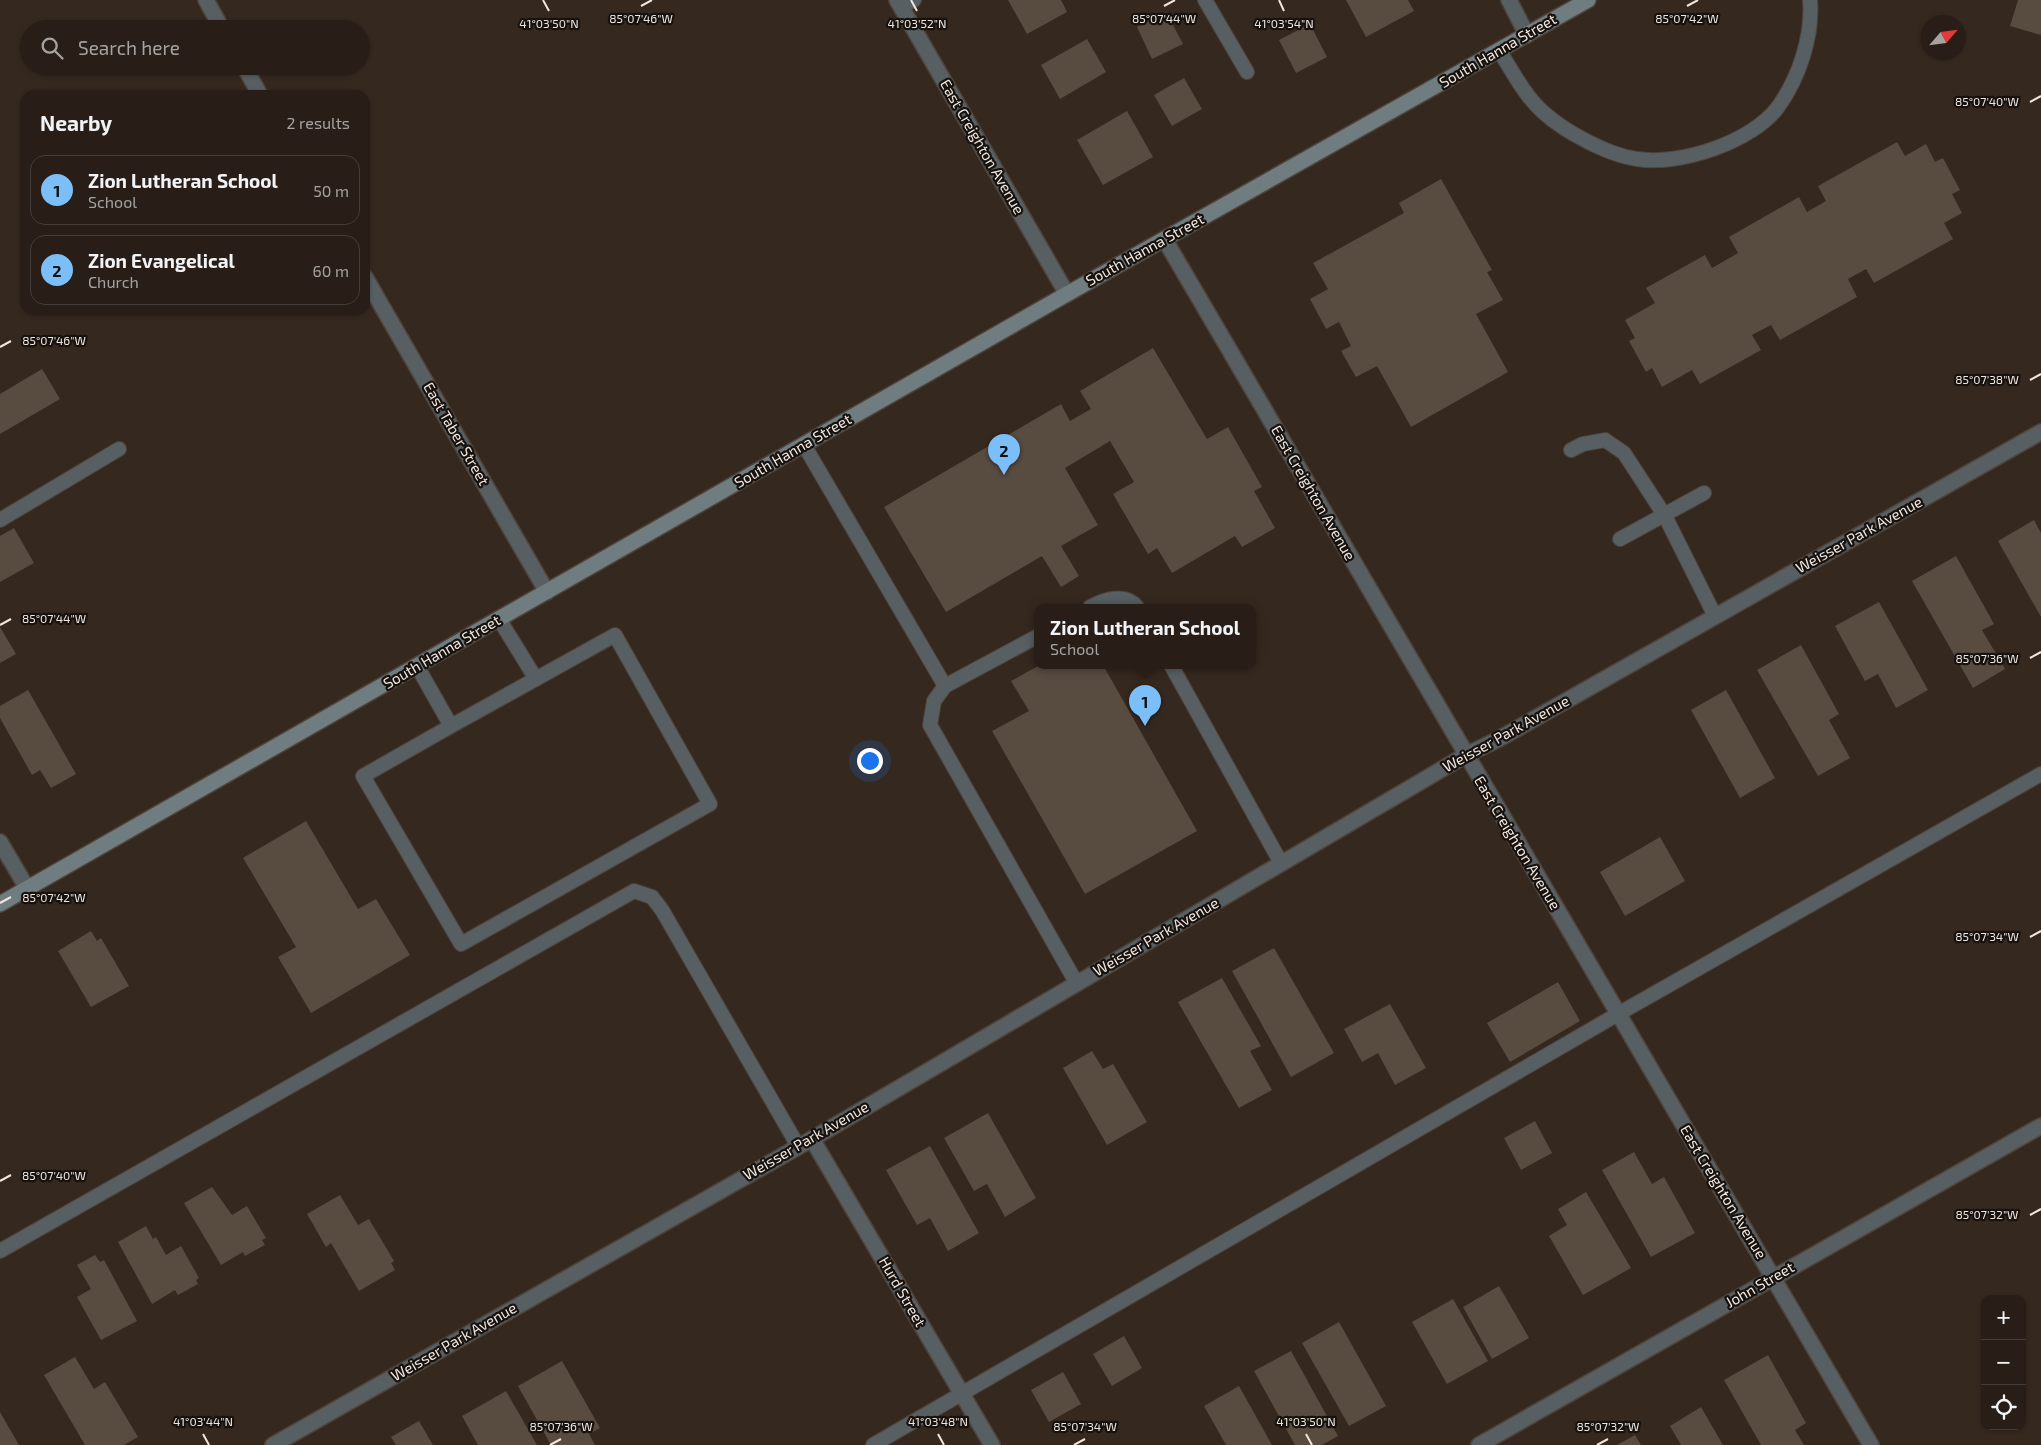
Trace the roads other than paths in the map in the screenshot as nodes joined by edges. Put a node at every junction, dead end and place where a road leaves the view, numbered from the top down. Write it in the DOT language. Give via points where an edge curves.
graph roads {
  1 [pos="206,0"];
  2 [pos="1205,0"];
  3 [pos="1509,0"];
  4 [pos="1588,0"];
  5 [pos="1810,0"];
  6 [pos="904,2"];
  7 [pos="217,20"];
  8 [pos="1527,35"];
  9 [pos="1499,50"];
  10 [pos="1246,72"];
  11 [pos="249,75"];
  12 [pos="257,90"];
  13 [pos="1165,240"];
  14 [pos="370,286"];
  15 [pos="1067,294"];
  16 [pos="2041,432"];
  17 [pos="804,445"];
  18 [pos="119,449"];
  19 [pos="1571,450"];
  20 [pos="1704,493"];
  21 [pos="1665,516"];
  22 [pos="0,520"];
  23 [pos="1620,539"];
  24 [pos="547,592"];
  25 [pos="1096,604"];
  26 [pos="1134,604"];
  27 [pos="1715,616"];
  28 [pos="499,619"];
  29 [pos="1034,638"];
  30 [pos="417,666"];
  31 [pos="1173,669"];
  32 [pos="536,679"];
  33 [pos="944,686"];
  34 [pos="450,726"];
  35 [pos="1466,755"];
  36 [pos="2041,774"];
  37 [pos="0,842"];
  38 [pos="1281,864"];
  39 [pos="27,888"];
  40 [pos="0,904"];
  41 [pos="1077,984"];
  42 [pos="1618,1014"];
  43 [pos="2041,1126"];
  44 [pos="805,1143"];
  45 [pos="0,1252"];
  46 [pos="1774,1278"];
  47 [pos="962,1394"];
  48 [pos="273,1445"];
  49 [pos="873,1445"];
  50 [pos="992,1445"];
  51 [pos="1479,1445"];
  52 [pos="1871,1445"];
  1 -- 7 [label="street"];
  2 -- 10 [label="lane"];
  3 -- 8 [label="street"];
  4 -- 8 [label="street, South Hanna Street"];
  5 -- 9 [label="lane" via="1806,49 1797,74 1778,108 1758,127 1729,142 1697,154 1674,158 1637,159 1578,136 1542,112"];
  6 -- 15 [label="street, East Creighton Avenue"];
  8 -- 9 [label="street, South Hanna Street"];
  9 -- 13 [label="street, South Hanna Street"];
  11 -- 12 [label="street"];
  13 -- 15 [label="street, South Hanna Street"];
  13 -- 35 [label="street, East Creighton Avenue"];
  14 -- 24 [label="street, East Taber Street"];
  15 -- 17 [label="street, South Hanna Street"];
  16 -- 27 [label="street, Weisser Park Avenue"];
  17 -- 24 [label="street, South Hanna Street"];
  17 -- 33 [label="lane"];
  18 -- 22 [label="lane"];
  19 -- 21 [label="lane" via="1605,440 1624,453"];
  20 -- 21 [label="lane"];
  21 -- 23 [label="lane"];
  21 -- 27 [label="lane"];
  24 -- 28 [label="street, South Hanna Street"];
  25 -- 26 [label="lane" via="1117,598"];
  27 -- 35 [label="street, Weisser Park Avenue"];
  28 -- 30 [label="street, South Hanna Street"];
  28 -- 32 [label="lane"];
  29 -- 33 [label="lane"];
  30 -- 34 [label="lane"];
  30 -- 39 [label="street, South Hanna Street"];
  31 -- 38 [label="lane"];
  32 -- 34 [label="lane"];
  32 -- 34 [label="lane" via="616,634 710,804 461,944 363,776"];
  33 -- 41 [label="lane" via="934,701 930,725"];
  35 -- 38 [label="street, Weisser Park Avenue"];
  35 -- 42 [label="street, East Creighton Avenue"];
  36 -- 42 [label="lane"];
  37 -- 39 [label="street"];
  38 -- 41 [label="street, Weisser Park Avenue"];
  39 -- 40 [label="street, South Hanna Street"];
  41 -- 44 [label="street, Weisser Park Avenue"];
  42 -- 46 [label="street, East Creighton Avenue"];
  42 -- 47 [label="lane"];
  43 -- 46 [label="street, John Street"];
  44 -- 45 [label="lane" via="662,910 652,898 634,891"];
  44 -- 47 [label="street, Hurd Street"];
  44 -- 48 [label="street, Weisser Park Avenue"];
  46 -- 51 [label="street, John Street"];
  46 -- 52 [label="street, East Creighton Avenue"];
  47 -- 49 [label="lane"];
  47 -- 50 [label="street, Hurd Street"];
}
